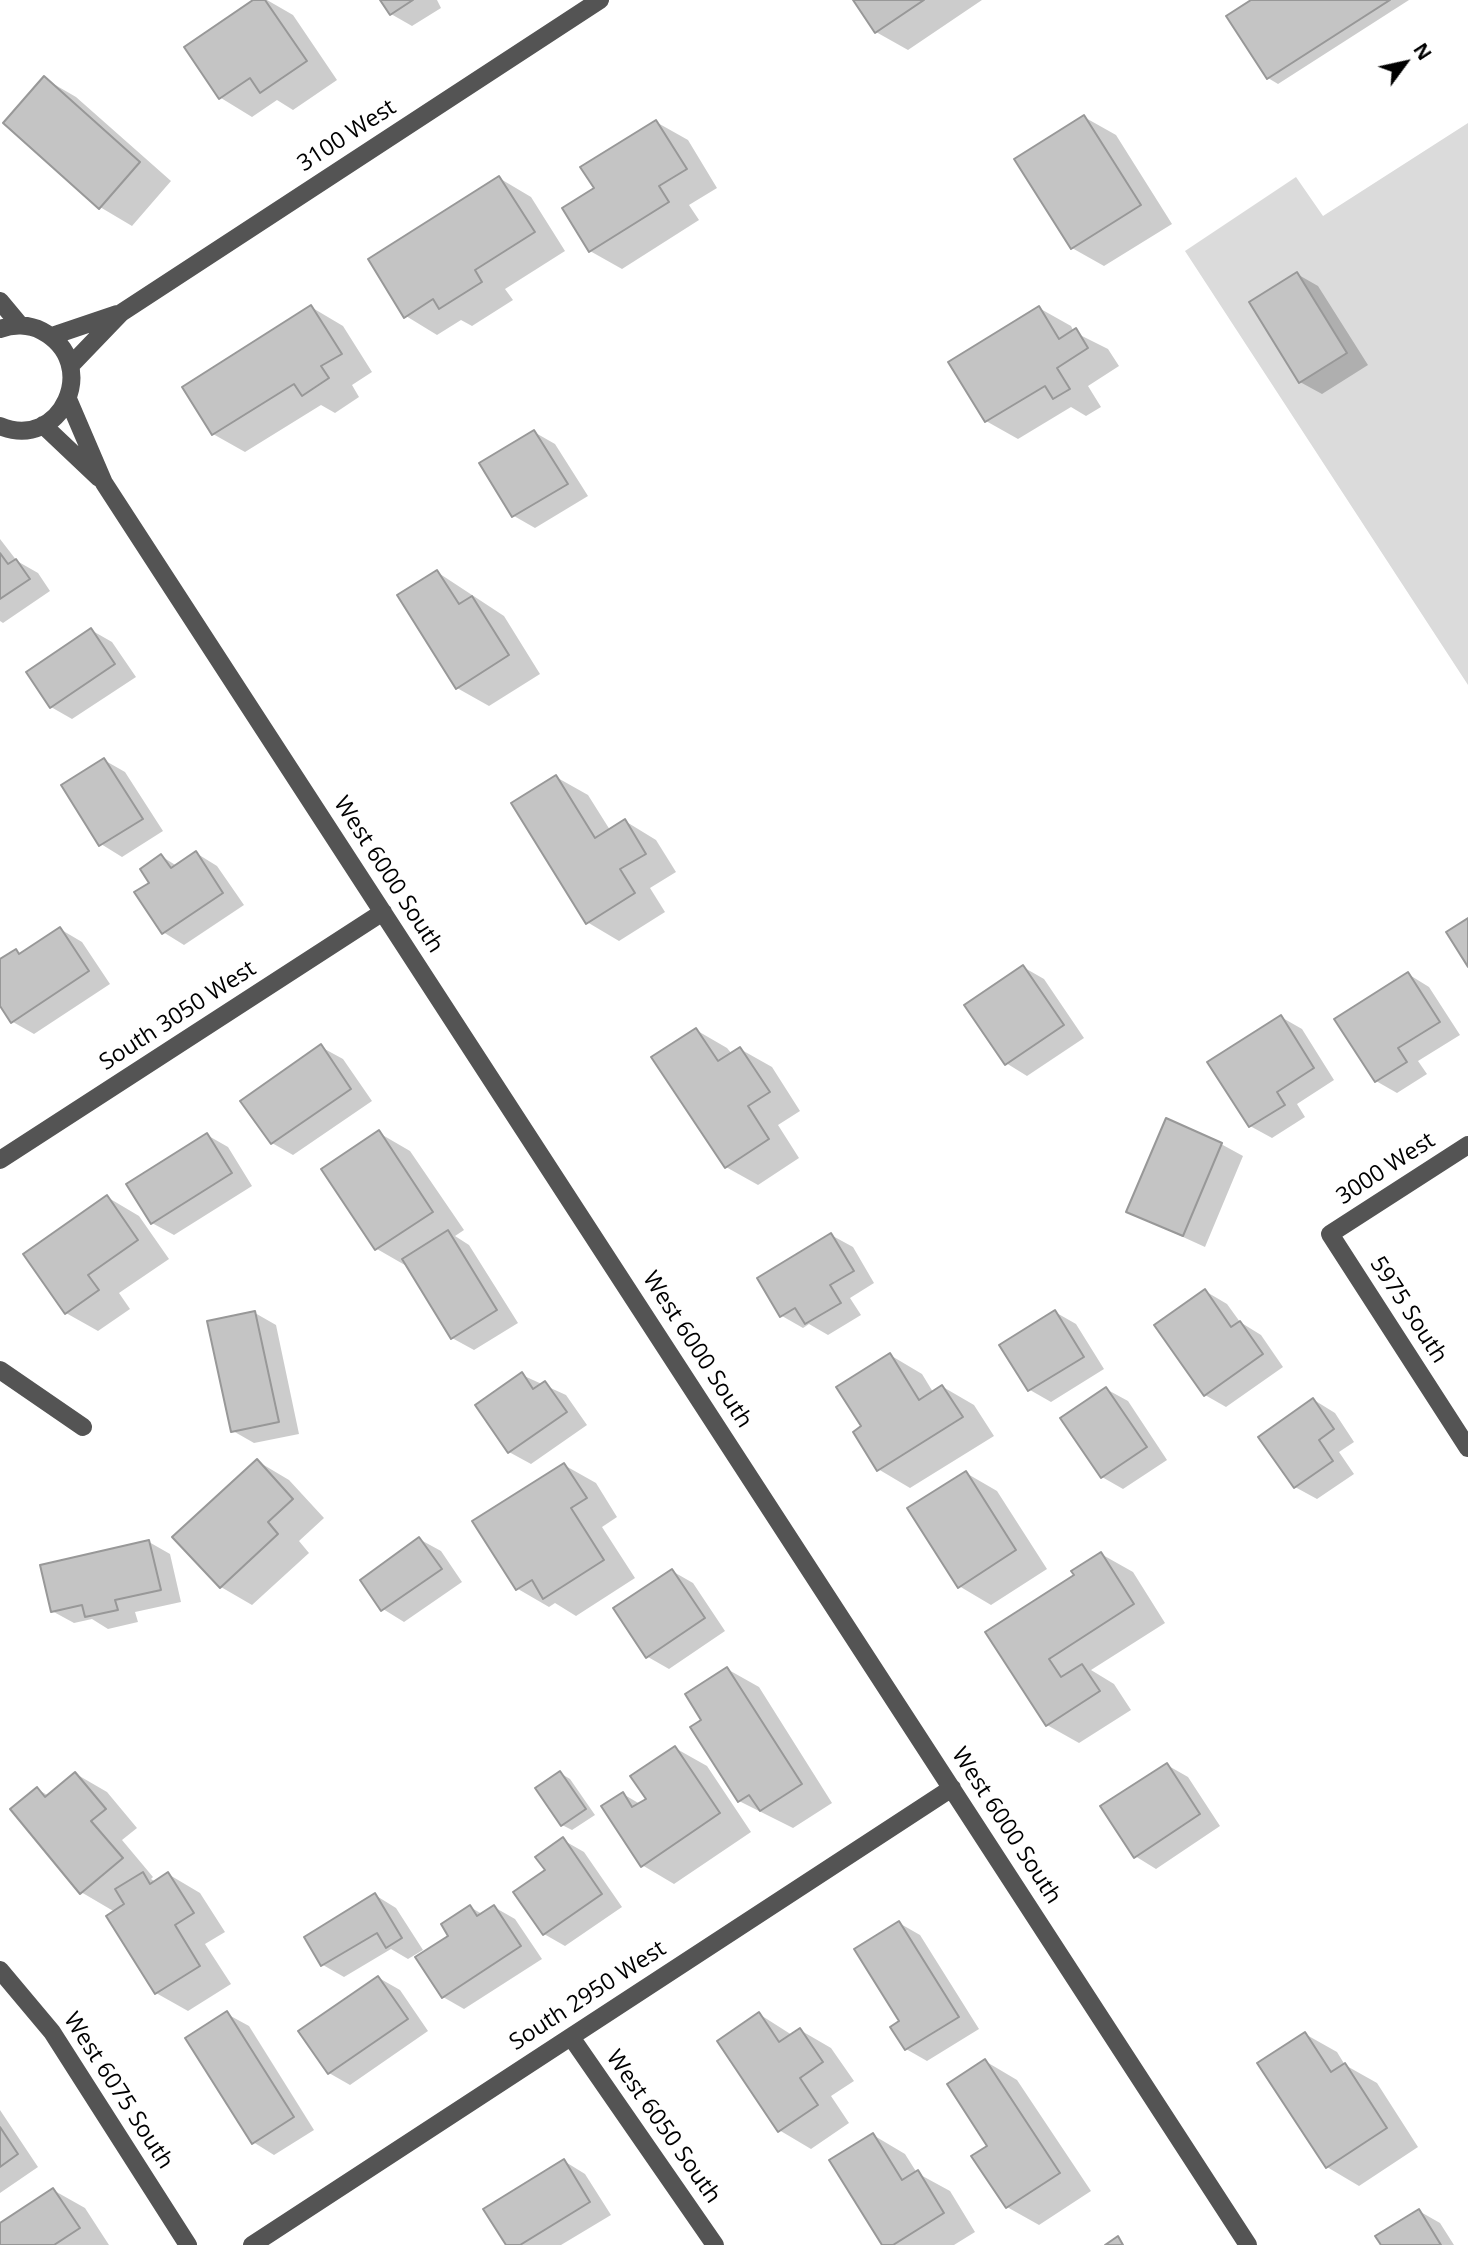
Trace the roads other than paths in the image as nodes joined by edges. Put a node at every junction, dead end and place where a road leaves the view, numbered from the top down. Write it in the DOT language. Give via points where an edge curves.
graph roads {
  1 [pos="600,0"];
  2 [pos="0,301"];
  3 [pos="121,313"];
  4 [pos="20,325"];
  5 [pos="0,329"];
  6 [pos="52,336"];
  7 [pos="71,365"];
  8 [pos="68,399"];
  9 [pos="43,425"];
  10 [pos="0,426"];
  11 [pos="104,483"];
  12 [pos="383,912"];
  13 [pos="1468,1145"];
  14 [pos="0,1160"];
  15 [pos="1330,1234"];
  16 [pos="0,1370"];
  17 [pos="83,1427"];
  18 [pos="1468,1448"];
  19 [pos="952,1788"];
  20 [pos="0,1970"];
  21 [pos="570,2037"];
  22 [pos="188,2245"];
  23 [pos="252,2245"];
  24 [pos="715,2245"];
  25 [pos="1248,2245"];
  1 -- 3 [label="street, 3100 West"];
  2 -- 4 [label="street"];
  3 -- 6 [label="street, 3100 West"];
  3 -- 7 [label="street, 3100 West"];
  4 -- 5 [label="street"];
  4 -- 6 [label="street"];
  6 -- 7 [label="street"];
  7 -- 8 [label="street"];
  8 -- 9 [label="street"];
  8 -- 11 [label="street, West 6000 South"];
  9 -- 10 [label="street" via="22,430"];
  9 -- 11 [label="street, West 6000 South"];
  11 -- 12 [label="street, West 6000 South"];
  12 -- 14 [label="street, South 3050 West"];
  12 -- 19 [label="street, West 6000 South"];
  13 -- 15 [label="street, 3000 West"];
  15 -- 18 [label="street, 5975 South"];
  16 -- 17 [label="street"];
  19 -- 21 [label="street, South 2950 West"];
  19 -- 25 [label="street, West 6000 South"];
  20 -- 22 [label="street, West 6075 South" via="52,2032"];
  21 -- 23 [label="street, South 2950 West"];
  21 -- 24 [label="street, West 6050 South"];
}
